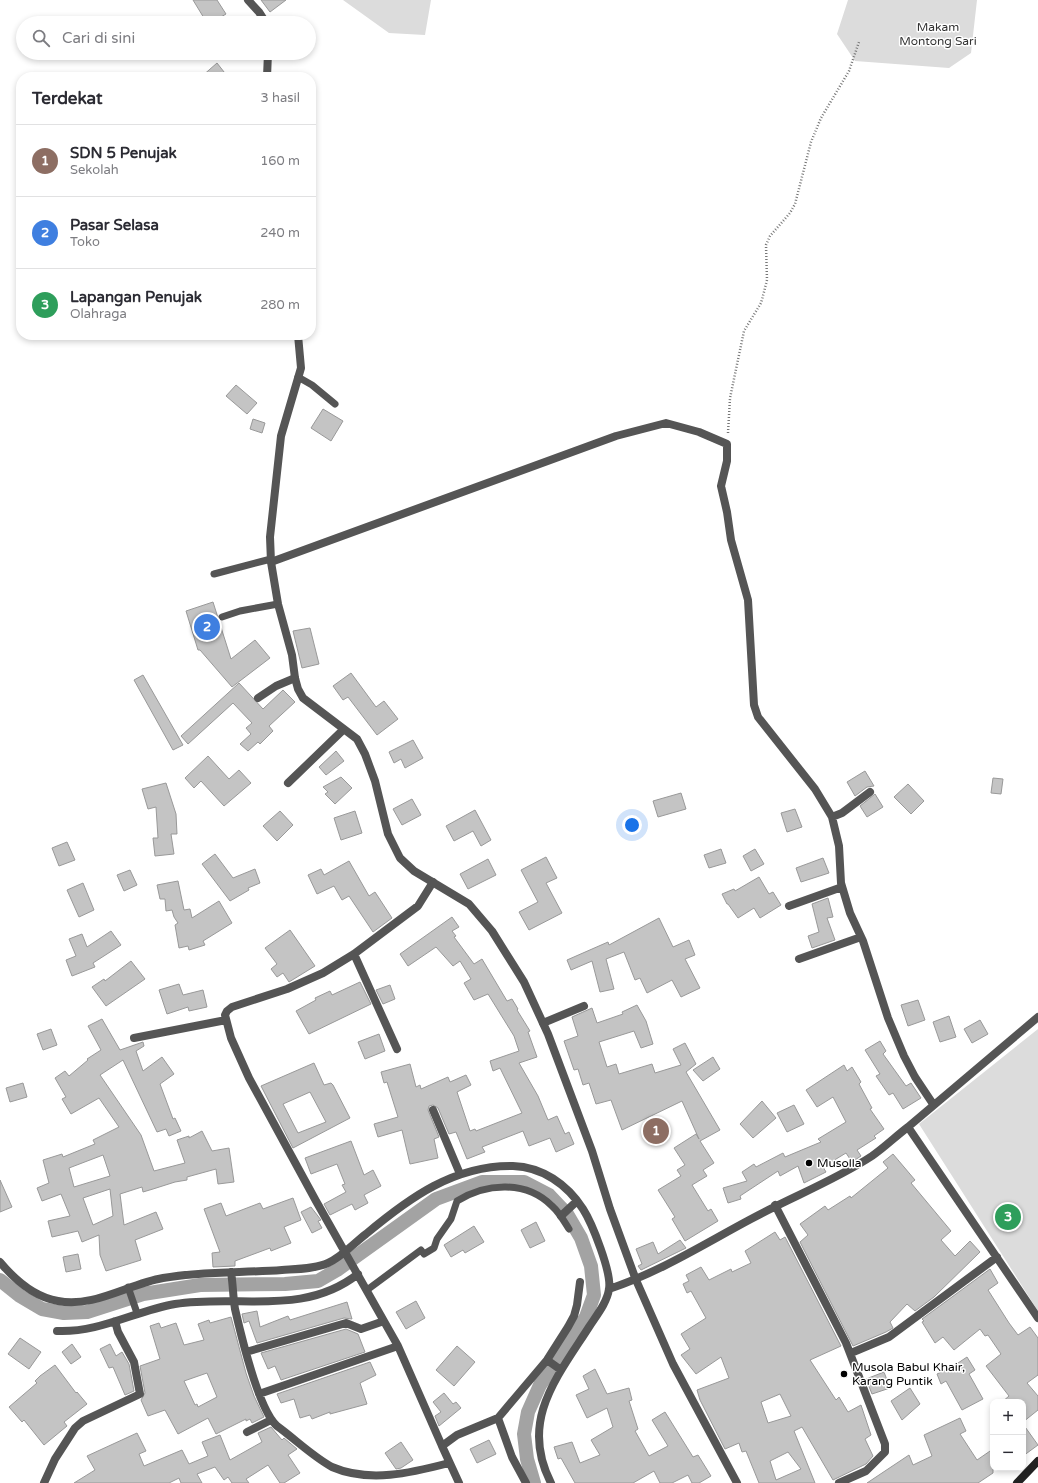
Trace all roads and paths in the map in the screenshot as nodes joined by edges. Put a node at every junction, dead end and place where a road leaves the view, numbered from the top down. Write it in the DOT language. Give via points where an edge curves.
graph roads {
  1 [pos="248,0"];
  2 [pos="262,16"];
  3 [pos="859,42"];
  4 [pos="267,60"];
  5 [pos="266,72"];
  6 [pos="299,340"];
  7 [pos="298,377"];
  8 [pos="335,404"];
  9 [pos="727,444"];
  10 [pos="271,560"];
  11 [pos="214,574"];
  12 [pos="278,604"];
  13 [pos="222,617"];
  14 [pos="294,678"];
  15 [pos="258,698"];
  16 [pos="343,730"];
  17 [pos="288,783"];
  18 [pos="870,792"];
  19 [pos="832,817"];
  20 [pos="433,882"];
  21 [pos="842,887"];
  22 [pos="789,906"];
  23 [pos="861,937"];
  24 [pos="354,954"];
  25 [pos="799,959"];
  26 [pos="584,1006"];
  27 [pos="1038,1017"];
  28 [pos="226,1020"];
  29 [pos="543,1023"];
  30 [pos="134,1038"];
  31 [pos="397,1049"];
  32 [pos="933,1104"];
  33 [pos="433,1110"];
  34 [pos="908,1127"];
  35 [pos="460,1174"];
  36 [pos="576,1202"];
  37 [pos="776,1205"];
  38 [pos="562,1215"];
  39 [pos="569,1229"];
  40 [pos="346,1255"];
  41 [pos="997,1257"];
  42 [pos="0,1262"];
  43 [pos="357,1273"];
  44 [pos="232,1274"];
  45 [pos="636,1280"];
  46 [pos="580,1282"];
  47 [pos="609,1289"];
  48 [pos="367,1290"];
  49 [pos="130,1291"];
  50 [pos="234,1296"];
  51 [pos="136,1310"];
  52 [pos="1038,1318"];
  53 [pos="115,1321"];
  54 [pos="384,1321"];
  55 [pos="57,1331"];
  56 [pos="398,1346"];
  57 [pos="246,1352"];
  58 [pos="851,1353"];
  59 [pos="548,1361"];
  60 [pos="559,1369"];
  61 [pos="259,1394"];
  62 [pos="498,1418"];
  63 [pos="270,1420"];
  64 [pos="247,1432"];
  65 [pos="442,1446"];
  66 [pos="1038,1461"];
  67 [pos="449,1463"];
  68 [pos="44,1483"];
  69 [pos="459,1483"];
  70 [pos="526,1483"];
  71 [pos="551,1483"];
  72 [pos="737,1483"];
  73 [pos="839,1483"];
  74 [pos="1017,1483"];
  1 -- 2 [label="street"];
  3 -- 9 [label="path" via="849,71 821,118 811,142 795,204 766,245 767,280 761,303 744,331 730,398"];
  4 -- 5 [label="street"];
  6 -- 7 [label="street" via="301,360"];
  7 -- 8 [label="lane"];
  7 -- 10 [label="street" via="281,436 270,538"];
  9 -- 10 [label="street" via="699,432 666,423 616,436"];
  9 -- 19 [label="street" via="727,461 721,486 731,540 748,600 754,705 758,717 815,789"];
  10 -- 11 [label="lane"];
  10 -- 12 [label="street"];
  12 -- 13 [label="lane"];
  12 -- 14 [label="street" via="292,655"];
  14 -- 15 [label="street"];
  14 -- 16 [label="street" via="303,698"];
  16 -- 17 [label="street"];
  16 -- 20 [label="street" via="357,739 365,754 375,781 388,834 400,858 414,871"];
  18 -- 19 [label="street" via="842,813"];
  19 -- 21 [label="street" via="839,846"];
  20 -- 24 [label="street" via="418,906"];
  20 -- 29 [label="street" via="469,904 492,931 524,982"];
  21 -- 22 [label="street"];
  21 -- 23 [label="street" via="850,914"];
  23 -- 25 [label="street"];
  23 -- 32 [label="street" via="888,1018 904,1056"];
  24 -- 28 [label="street" via="323,973 287,989 232,1007 225,1015"];
  24 -- 31 [label="street"];
  26 -- 29 [label="street"];
  27 -- 32 [label="street"];
  28 -- 30 [label="street"];
  28 -- 40 [label="street" via="249,1078"];
  29 -- 45 [label="street" via="592,1151"];
  32 -- 34 [label="street"];
  33 -- 35 [label="street"];
  34 -- 37 [label="street" via="873,1155 835,1177"];
  34 -- 41 [label="street"];
  35 -- 36 [label="street" via="494,1166 538,1170 559,1182"];
  35 -- 40 [label="street" via="428,1188"];
  36 -- 38 [label="street"];
  36 -- 47 [label="street" via="593,1228"];
  37 -- 45 [label="street"];
  37 -- 58 [label="street"];
  38 -- 39 [label="lane"];
  38 -- 48 [label="lane" via="544,1199 523,1190 504,1187 482,1190 457,1201 434,1248 424,1254 421,1250"];
  40 -- 43 [label="street"];
  40 -- 44 [label="street" via="311,1268"];
  41 -- 52 [label="street"];
  41 -- 58 [label="street" via="889,1337"];
  42 -- 49 [label="street" via="34,1293 58,1301 75,1303"];
  43 -- 48 [label="street"];
  43 -- 50 [label="street" via="339,1288 302,1300 262,1302"];
  44 -- 49 [label="street" via="194,1274 161,1278"];
  44 -- 50 [label="street"];
  45 -- 47 [label="street"];
  45 -- 72 [label="street" via="674,1364"];
  46 -- 59 [label="street" via="574,1316"];
  47 -- 60 [label="street" via="601,1309"];
  48 -- 54 [label="street"];
  49 -- 51 [label="lane"];
  50 -- 51 [label="street"];
  50 -- 57 [label="street"];
  51 -- 53 [label="street"];
  53 -- 55 [label="street" via="87,1330"];
  53 -- 68 [label="street" via="134,1362 140,1394 83,1421 74,1428 55,1458"];
  54 -- 56 [label="street"];
  54 -- 57 [label="street" via="361,1329 346,1324"];
  56 -- 61 [label="street"];
  56 -- 65 [label="street"];
  57 -- 61 [label="street"];
  58 -- 73 [label="street" via="885,1444 885,1452 866,1471"];
  59 -- 60 [label="street"];
  59 -- 62 [label="street"];
  60 -- 71 [label="street" via="546,1398 540,1421 540,1450"];
  61 -- 63 [label="street"];
  62 -- 65 [label="street" via="457,1435"];
  62 -- 70 [label="street" via="512,1457"];
  63 -- 64 [label="street"];
  63 -- 67 [label="street" via="322,1460 353,1474 383,1477"];
  65 -- 67 [label="street"];
  66 -- 74 [label="main road"];
  67 -- 69 [label="street"];
}
